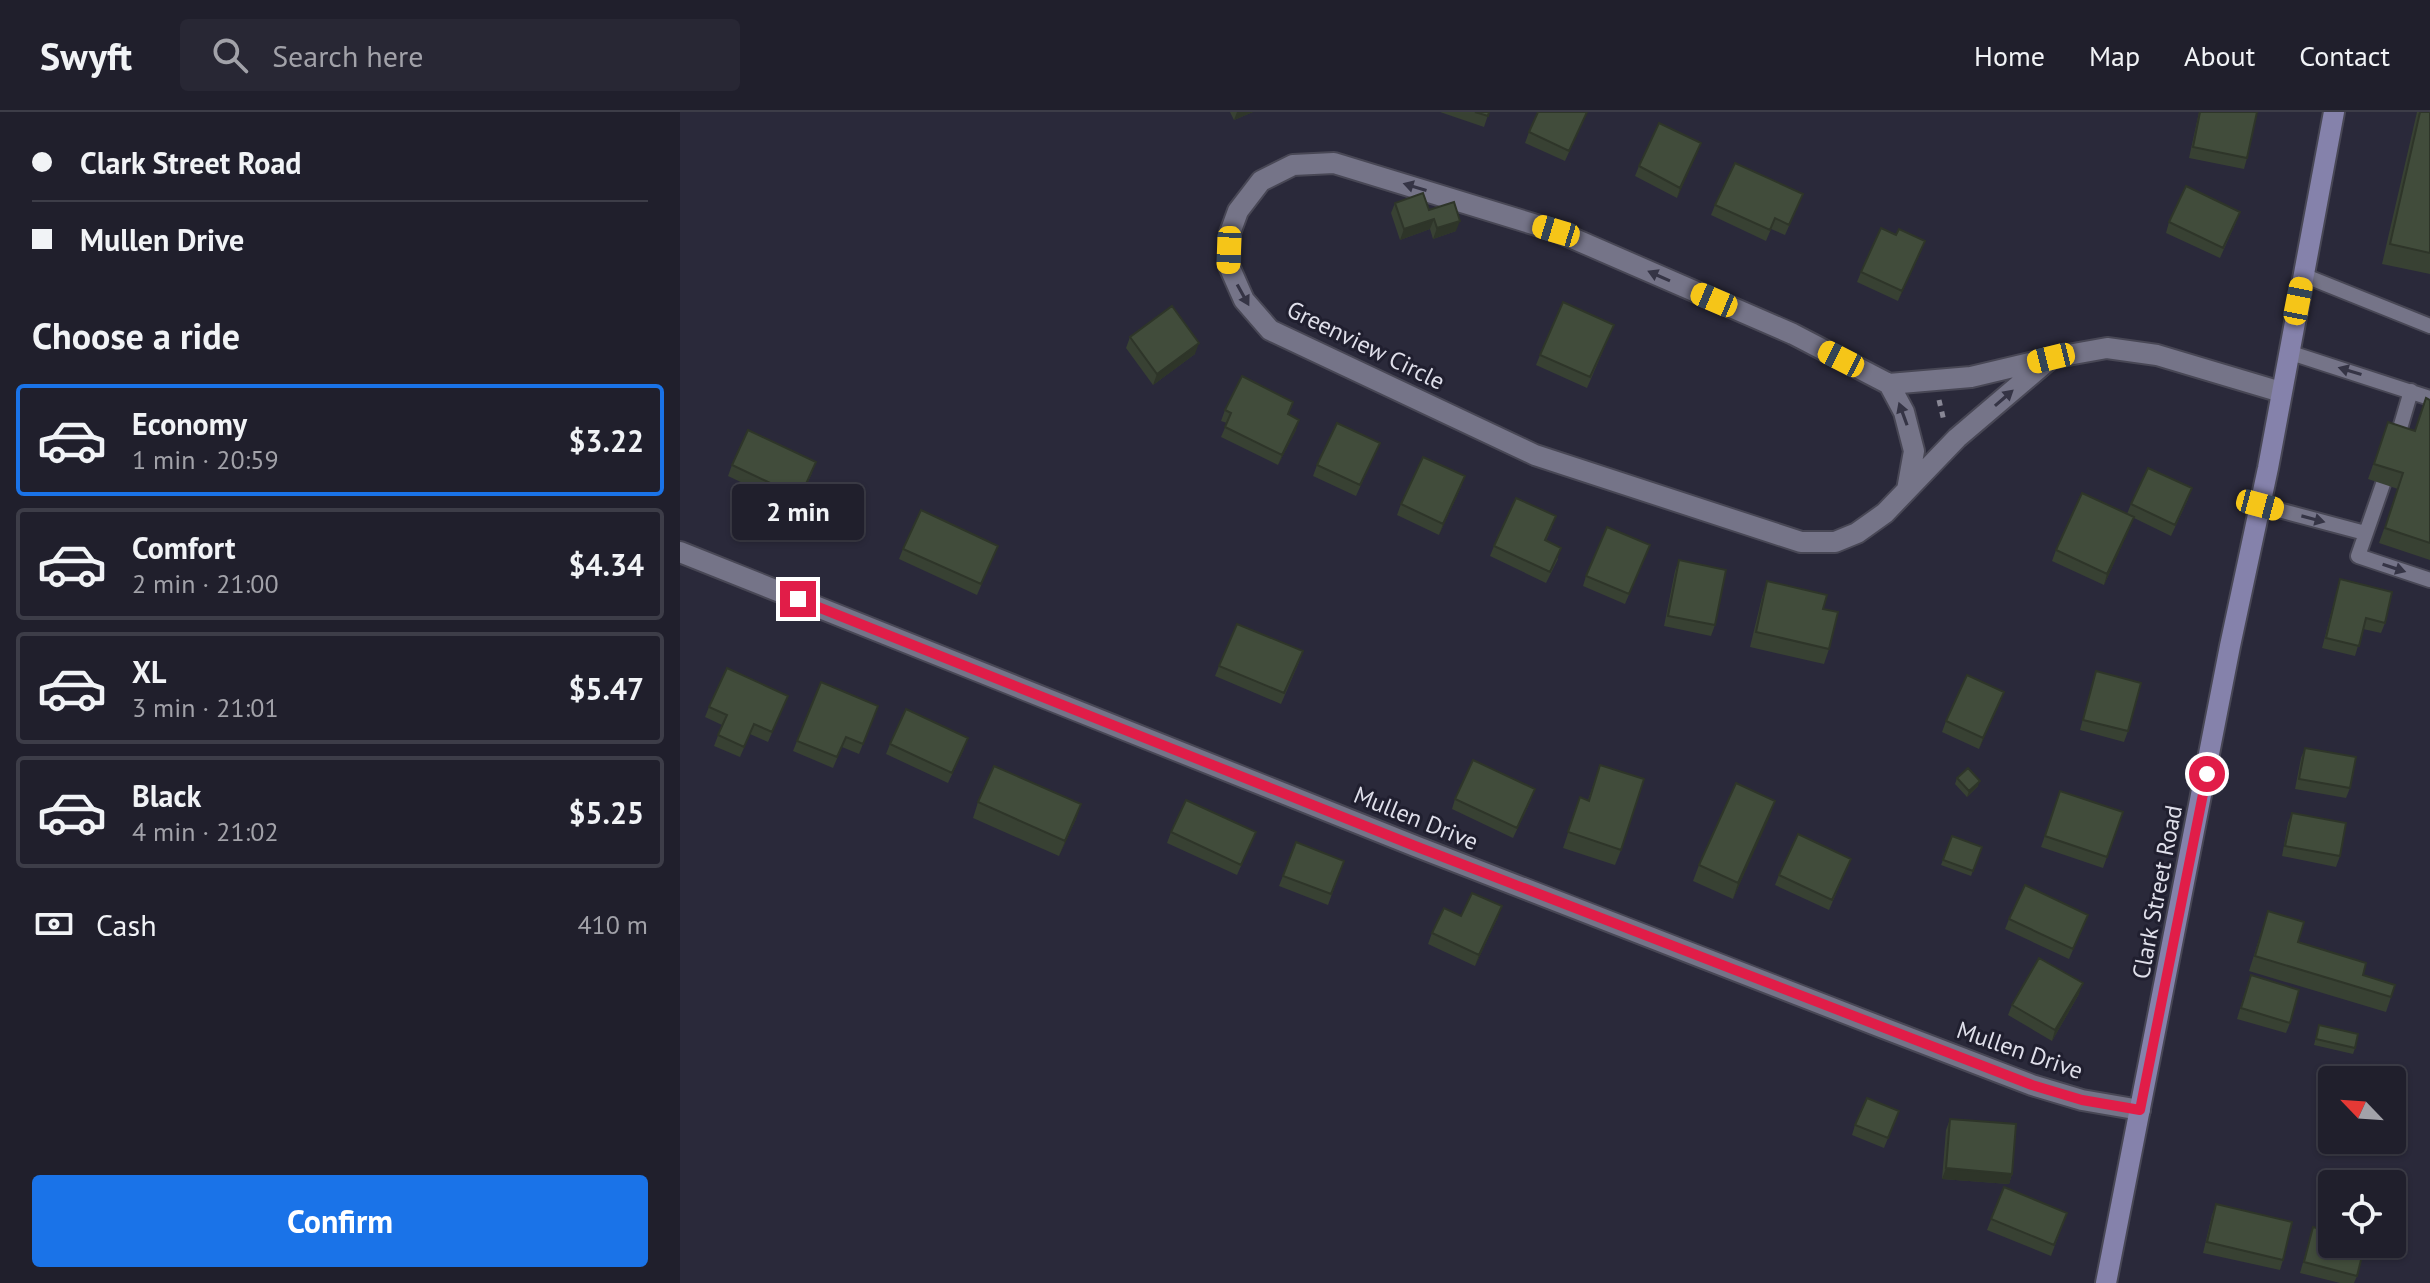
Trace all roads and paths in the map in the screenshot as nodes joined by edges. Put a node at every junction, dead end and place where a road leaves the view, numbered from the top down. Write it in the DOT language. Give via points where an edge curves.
graph roads {
  1 [pos="2334,112"];
  2 [pos="2303,275"];
  3 [pos="2430,326"];
  4 [pos="2051,358"];
  5 [pos="2287,361"];
  6 [pos="1889,384"];
  7 [pos="2411,391"];
  8 [pos="2281,392"];
  9 [pos="2430,398"];
  10 [pos="2396,442"];
  11 [pos="2383,484"];
  12 [pos="1907,490"];
  13 [pos="2260,505"];
  14 [pos="2365,533"];
  15 [pos="680,552"];
  16 [pos="2430,580"];
  17 [pos="2140,1110"];
  18 [pos="2106,1283"];
  1 -- 2 [label="street, Clark Street Road"];
  2 -- 3 [label="lane"];
  2 -- 5 [label="street, Clark Street Road"];
  4 -- 6 [label="street" via="1971,377"];
  4 -- 8 [label="street" via="2107,348 2157,355"];
  12 -- 4 [label="street, Greenview Circle, one-way" via="1957,438"];
  7 -- 5 [label="lane, one-way"];
  5 -- 8 [label="street, Clark Street Road"];
  12 -- 6 [label="street, one-way" via="1914,451 1904,412"];
  6 -- 12 [label="street, Greenview Circle, one-way" via="1793,334 1556,231 1334,163 1293,165 1261,181 1238,211 1230,233 1229,266 1244,300 1270,330 1535,455 1801,542 1835,542 1857,533"];
  7 -- 9 [label="lane"];
  7 -- 10 [label="lane"];
  8 -- 13 [label="street, Clark Street Road"];
  11 -- 14 [label="lane"];
  13 -- 14 [label="lane, one-way"];
  13 -- 17 [label="street, Clark Street Road"];
  14 -- 16 [label="lane, one-way" via="2358,556"];
  15 -- 17 [label="street, Mullen Drive" via="2032,1085"];
  17 -- 18 [label="street, Clark Street Road"];
}
